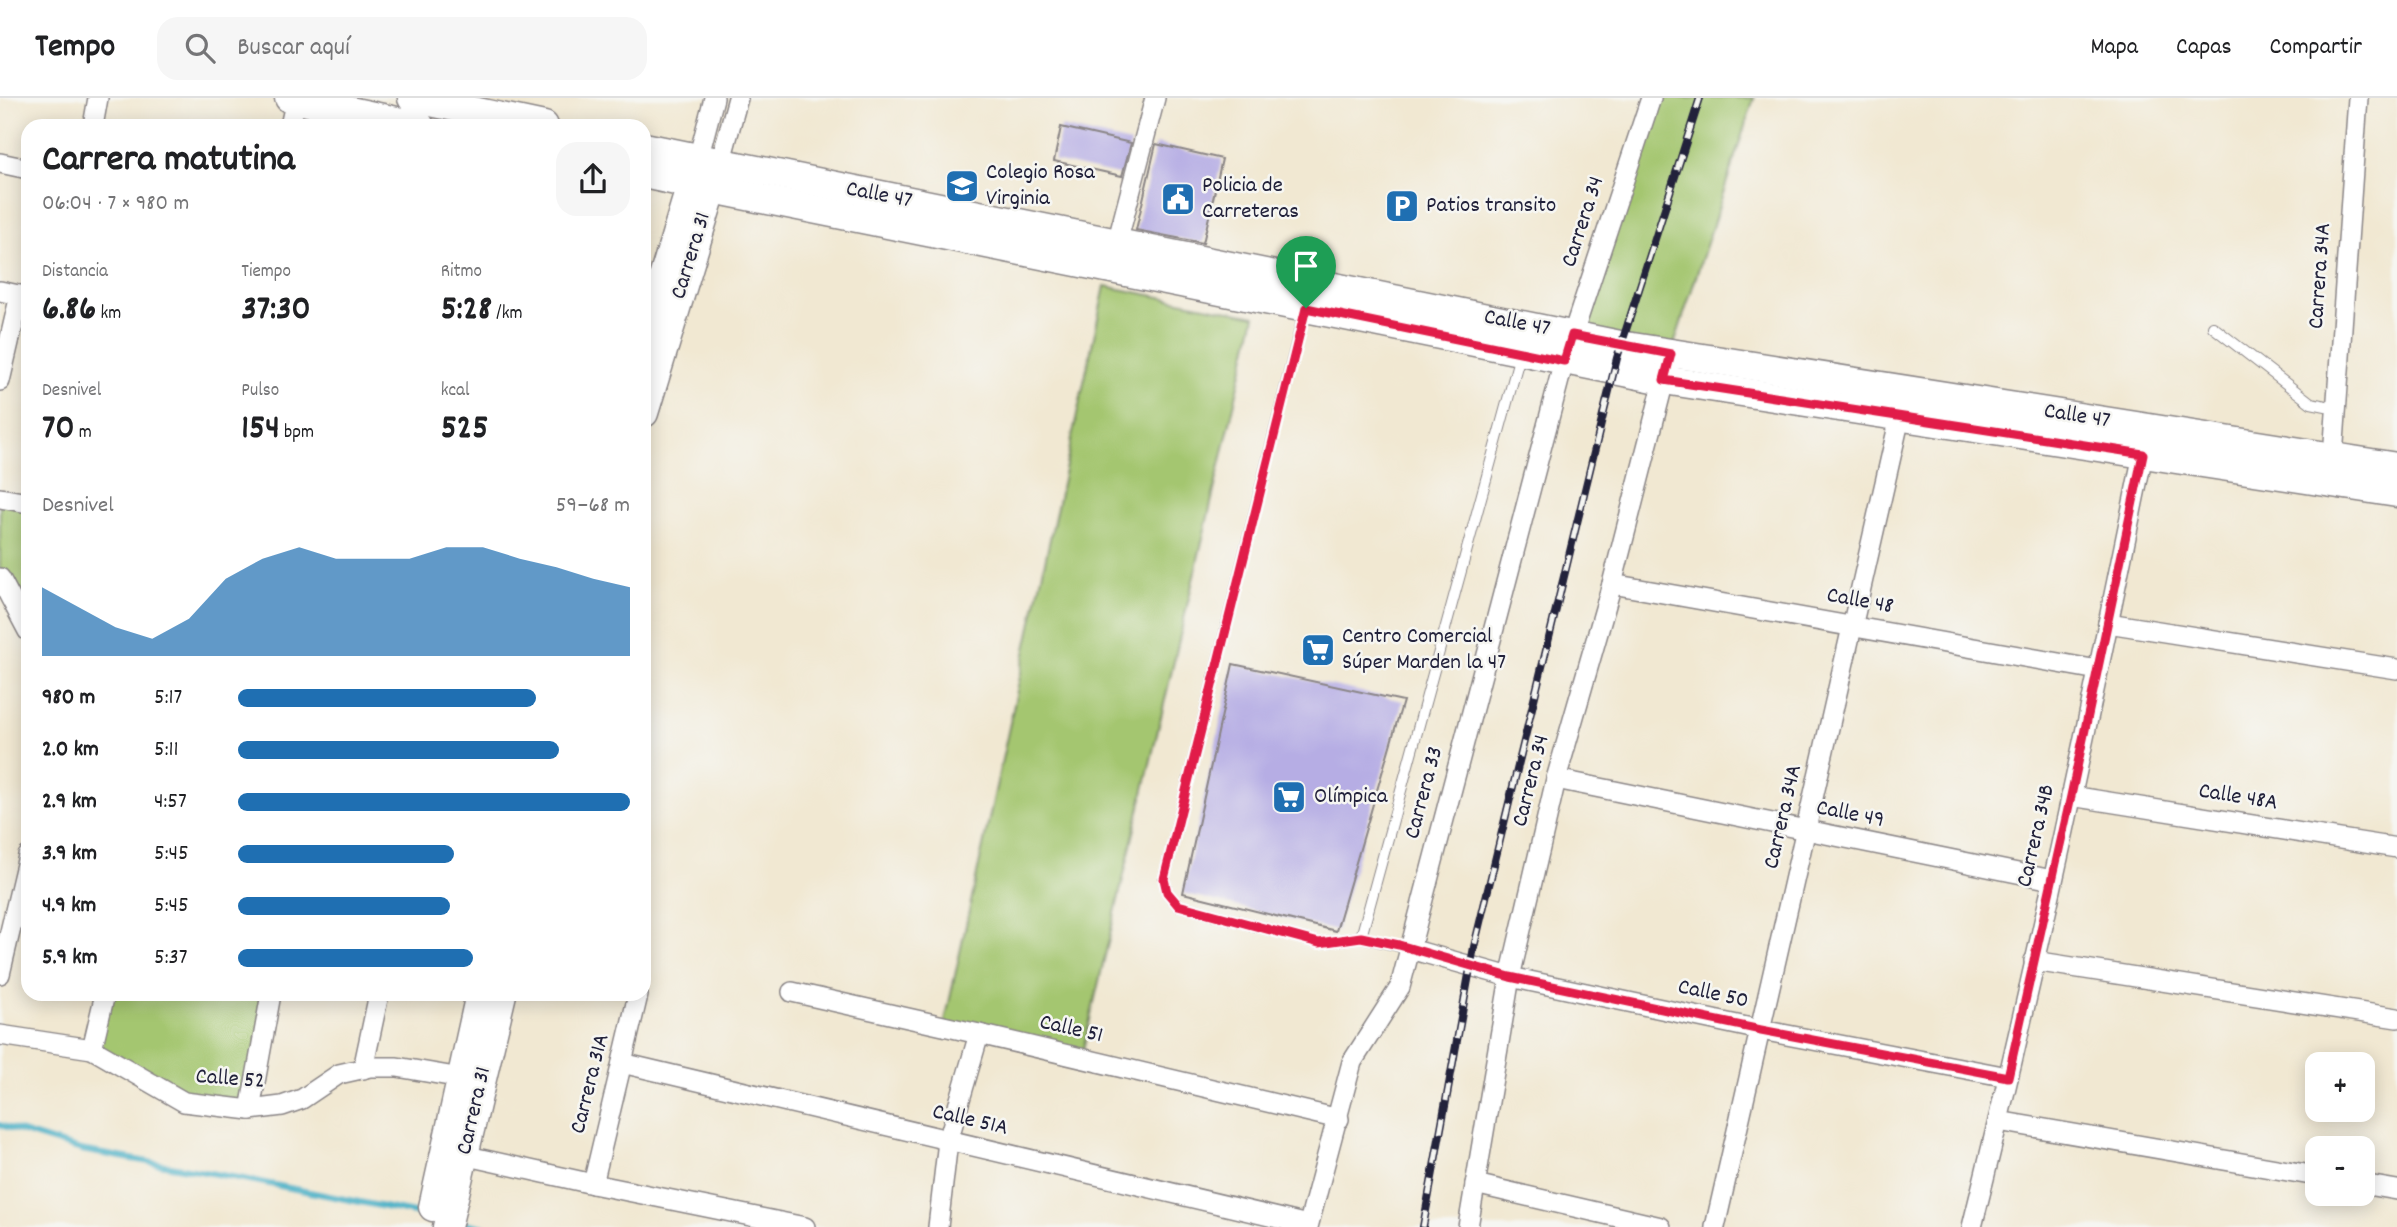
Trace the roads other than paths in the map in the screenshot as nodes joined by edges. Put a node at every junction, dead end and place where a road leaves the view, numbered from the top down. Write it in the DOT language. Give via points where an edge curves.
graph roads {
  1 [pos="98,98"];
  2 [pos="714,98"];
  3 [pos="738,98"];
  4 [pos="1155,98"];
  5 [pos="1651,98"];
  6 [pos="2358,98"];
  7 [pos="292,108"];
  8 [pos="413,118"];
  9 [pos="94,119"];
  10 [pos="651,150"];
  11 [pos="0,163"];
  12 [pos="21,168"];
  13 [pos="651,174"];
  14 [pos="706,174"];
  15 [pos="1117,243"];
  16 [pos="0,291"];
  17 [pos="21,295"];
  18 [pos="651,299"];
  19 [pos="21,307"];
  20 [pos="1306,308"];
  21 [pos="2213,327"];
  22 [pos="1568,348"];
  23 [pos="1521,352"];
  24 [pos="1667,367"];
  25 [pos="651,378"];
  26 [pos="0,381"];
  27 [pos="2336,408"];
  28 [pos="1900,417"];
  29 [pos="2143,454"];
  30 [pos="2333,457"];
  31 [pos="2397,467"];
  32 [pos="2397,493"];
  33 [pos="0,498"];
  34 [pos="21,502"];
  35 [pos="0,578"];
  36 [pos="1612,584"];
  37 [pos="21,618"];
  38 [pos="2108,624"];
  39 [pos="1853,625"];
  40 [pos="2397,669"];
  41 [pos="2098,670"];
  42 [pos="1556,779"];
  43 [pos="2071,796"];
  44 [pos="1806,831"];
  45 [pos="2397,848"];
  46 [pos="21,878"];
  47 [pos="2052,880"];
  48 [pos="6,924"];
  49 [pos="1361,937"];
  50 [pos="1410,949"];
  51 [pos="2034,961"];
  52 [pos="0,974"];
  53 [pos="1510,977"];
  54 [pos="792,992"];
  55 [pos="103,1001"];
  56 [pos="270,1001"];
  57 [pos="378,1001"];
  58 [pos="478,1001"];
  59 [pos="500,1001"];
  60 [pos="637,1001"];
  61 [pos="2397,1017"];
  62 [pos="1761,1030"];
  63 [pos="979,1034"];
  64 [pos="0,1035"];
  65 [pos="92,1049"];
  66 [pos="622,1063"];
  67 [pos="363,1069"];
  68 [pos="2008,1077"];
  69 [pos="461,1078"];
  70 [pos="250,1110"];
  71 [pos="1339,1118"];
  72 [pos="1998,1121"];
  73 [pos="948,1142"];
  74 [pos="455,1153"];
  75 [pos="2305,1175"];
  76 [pos="593,1184"];
  77 [pos="1475,1184"];
  78 [pos="2375,1186"];
  79 [pos="2397,1190"];
  80 [pos="445,1193"];
  81 [pos="1308,1226"];
  82 [pos="429,1227"];
  83 [pos="447,1227"];
  84 [pos="805,1227"];
  85 [pos="938,1227"];
  86 [pos="1468,1227"];
  87 [pos="1661,1227"];
  88 [pos="1715,1227"];
  89 [pos="1972,1227"];
  1 -- 9 [label="street"];
  2 -- 14 [label="street, Carrera 31"];
  3 -- 14 [label="street, Carrera 31"];
  4 -- 15 [label="street"];
  5 -- 22 [label="street, Carrera 34"];
  6 -- 27 [label="street, Carrera 34A"];
  7 -- 8 [label="main road"];
  10 -- 14 [label="main road, Calle 47"];
  11 -- 12 [label="street"];
  13 -- 14 [label="main road, Calle 47"];
  14 -- 15 [label="main road, Calle 47"];
  14 -- 18 [label="main road, Carrera 31"];
  14 -- 20 [label="main road, Calle 47"];
  14 -- 25 [label="main road, Carrera 31"];
  15 -- 22 [label="main road, Calle 47"];
  16 -- 17 [label="street"];
  19 -- 26 [label="street"];
  20 -- 23 [label="main road, Calle 47"];
  20 -- 49 [label="lane" via="1164,879 1167,892 1178,905 1319,943"];
  21 -- 27 [label="lane" via="2311,403"];
  22 -- 23 [label="main road, Calle 47"];
  22 -- 24 [label="main road, Calle 47"];
  22 -- 50 [label="street, Carrera 33"];
  23 -- 49 [label="lane"];
  24 -- 28 [label="main road, Calle 47"];
  24 -- 30 [label="main road, Calle 47"];
  24 -- 36 [label="street, Carrera 34"];
  27 -- 30 [label="street, Carrera 34A"];
  28 -- 29 [label="main road, Calle 47"];
  28 -- 39 [label="street, Carrera 34A"];
  29 -- 32 [label="main road, Calle 47"];
  29 -- 38 [label="street, Carrera 34B"];
  30 -- 31 [label="main road, Calle 47"];
  33 -- 34 [label="street"];
  35 -- 37 [label="street"];
  36 -- 39 [label="street, Calle 48"];
  36 -- 42 [label="street, Carrera 34"];
  38 -- 40 [label="street"];
  38 -- 41 [label="street, Carrera 34B"];
  39 -- 41 [label="street, Calle 48"];
  39 -- 44 [label="street, Carrera 34A"];
  41 -- 43 [label="street, Carrera 34B"];
  42 -- 44 [label="street, Calle 49"];
  42 -- 53 [label="street, Carrera 34"];
  43 -- 45 [label="street, Calle 48A"];
  43 -- 47 [label="street, Carrera 34B"];
  44 -- 47 [label="street, Calle 49"];
  44 -- 62 [label="street, Carrera 34A"];
  46 -- 48 [label="street"];
  47 -- 51 [label="street, Carrera 34B"];
  48 -- 52 [label="street"];
  49 -- 50 [label="lane"];
  50 -- 53 [label="street, Calle 50"];
  50 -- 71 [label="street, Carrera 33" via="1400,987 1352,1062"];
  51 -- 61 [label="street"];
  51 -- 68 [label="street, Carrera 34B"];
  53 -- 62 [label="street, Calle 50"];
  53 -- 77 [label="street, Carrera 34"];
  54 -- 63 [label="street, Calle 51"];
  55 -- 65 [label="street"];
  56 -- 70 [label="street"];
  57 -- 67 [label="street"];
  58 -- 69 [label="main road, Carrera 31"];
  59 -- 74 [label="main road, Carrera 31"];
  60 -- 66 [label="street, Carrera 31A"];
  62 -- 68 [label="street, Calle 50"];
  62 -- 88 [label="street, Carrera 34A"];
  63 -- 71 [label="street, Calle 51"];
  63 -- 73 [label="street"];
  64 -- 65 [label="street, Calle 52"];
  65 -- 70 [label="street, Calle 52" via="184,1102"];
  66 -- 73 [label="street, Calle 51A"];
  66 -- 76 [label="street, Carrera 31A"];
  67 -- 69 [label="street, Calle 52" via="397,1068"];
  67 -- 70 [label="street, Calle 52" via="339,1074 302,1099"];
  68 -- 72 [label="street, Carrera 34B"];
  69 -- 74 [label="main road, Carrera 31"];
  71 -- 81 [label="street, Carrera 33"];
  72 -- 75 [label="street"];
  72 -- 89 [label="street, Carrera 34B"];
  73 -- 81 [label="street, Calle 51A"];
  73 -- 85 [label="street"];
  74 -- 76 [label="street"];
  74 -- 80 [label="main road, Carrera 31"];
  76 -- 84 [label="street"];
  77 -- 86 [label="street, Carrera 34"];
  77 -- 87 [label="street"];
  78 -- 79 [label="street"];
  80 -- 82 [label="main road, Carrera 31"];
  80 -- 83 [label="main road, Carrera 31"];
}
